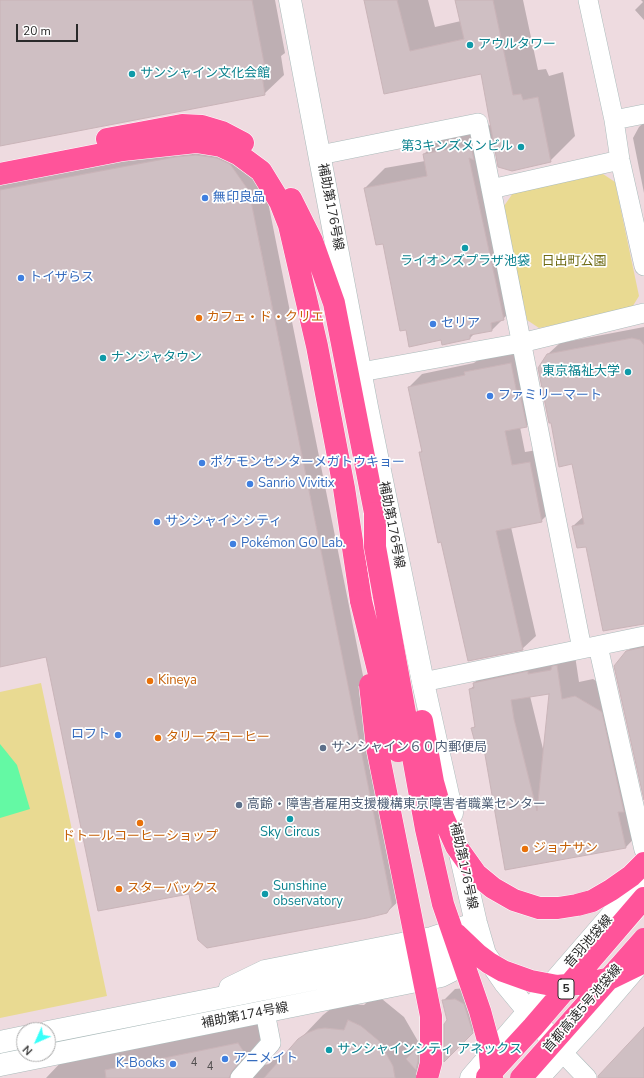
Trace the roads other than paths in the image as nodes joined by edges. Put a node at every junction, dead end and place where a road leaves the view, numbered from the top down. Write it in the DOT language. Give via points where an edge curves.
graph roads {
  1 [pos="290,0"];
  2 [pos="588,0"];
  3 [pos="644,114"];
  4 [pos="614,120"];
  5 [pos="320,155"];
  6 [pos="0,159"];
  7 [pos="620,160"];
  8 [pos="0,174"];
  9 [pos="491,189"];
  10 [pos="644,266"];
  11 [pos="644,313"];
  12 [pos="521,343"];
  13 [pos="361,372"];
  14 [pos="374,514"];
  15 [pos="361,601"];
  16 [pos="644,636"];
  17 [pos="590,648"];
  18 [pos="423,682"];
  19 [pos="644,850"];
  20 [pos="644,863"];
  21 [pos="644,878"];
  22 [pos="644,898"];
  23 [pos="476,923"];
  24 [pos="644,939"];
  25 [pos="485,954"];
  26 [pos="644,958"];
  27 [pos="644,962"];
  28 [pos="199,1002"];
  29 [pos="265,1012"];
  30 [pos="528,1012"];
  31 [pos="56,1030"];
  32 [pos="16,1039"];
  33 [pos="0,1042"];
  34 [pos="562,1052"];
  35 [pos="0,1065"];
  36 [pos="240,1078"];
  37 [pos="427,1078"];
  38 [pos="471,1078"];
  39 [pos="486,1078"];
  40 [pos="492,1078"];
  41 [pos="521,1078"];
  42 [pos="538,1078"];
  43 [pos="587,1078"];
  1 -- 5 [label="street, 補助第176号線"];
  2 -- 4 [label="street"];
  3 -- 4 [label="street"];
  4 -- 7 [label="street"];
  5 -- 9 [label="street" via="478,123"];
  5 -- 13 [label="street, 補助第176号線"];
  6 -- 14 [label="highway" via="182,125 202,126 222,132 238,139 256,152 283,186 300,216 334,304"];
  7 -- 9 [label="street"];
  7 -- 10 [label="street"];
  8 -- 15 [label="highway" via="123,150 196,142 220,146 238,154 261,171 280,202 289,225 344,488"];
  9 -- 12 [label="street"];
  11 -- 12 [label="street"];
  12 -- 13 [label="street"];
  12 -- 17 [label="street"];
  13 -- 18 [label="street, 補助第176号線"];
  14 -- 20 [label="highway, bridge" via="388,543 433,782 443,818 456,846 476,874 514,900 539,908 558,908 592,901 631,876"];
  14 -- 40 [label="highway, bridge" via="375,547 426,829 443,904 489,1044"];
  15 -- 27 [label="highway, bridge" via="396,744 421,864 433,900 446,923 459,938 489,963 531,982 557,986 588,983 611,978"];
  15 -- 37 [label="highway, bridge" via="377,747 431,1016 431,1063"];
  16 -- 17 [label="street"];
  17 -- 18 [label="street"];
  17 -- 19 [label="street"];
  18 -- 23 [label="street, 補助第176号線"];
  21 -- 30 [label="street, 音羽池袋線"];
  22 -- 39 [label="highway, 首都高速5号池袋線 / 5, bridge"];
  23 -- 25 [label="street, 補助第176号線"];
  23 -- 28 [label="street" via="432,938 265,972"];
  24 -- 41 [label="highway, 首都高速5号池袋線 / 5, bridge"];
  25 -- 28 [label="street, 補助第174号線" via="436,955"];
  25 -- 29 [label="street, 補助第174号線" via="441,976"];
  25 -- 30 [label="street"];
  26 -- 34 [label="street"];
  28 -- 31 [label="street, 補助第174号線"];
  29 -- 35 [label="street, 補助第174号線"];
  29 -- 36 [label="street" via="271,1043"];
  30 -- 34 [label="street"];
  30 -- 38 [label="street, 音羽池袋線"];
  32 -- 33 [label="street"];
  34 -- 42 [label="street"];
  34 -- 43 [label="street"];
}
